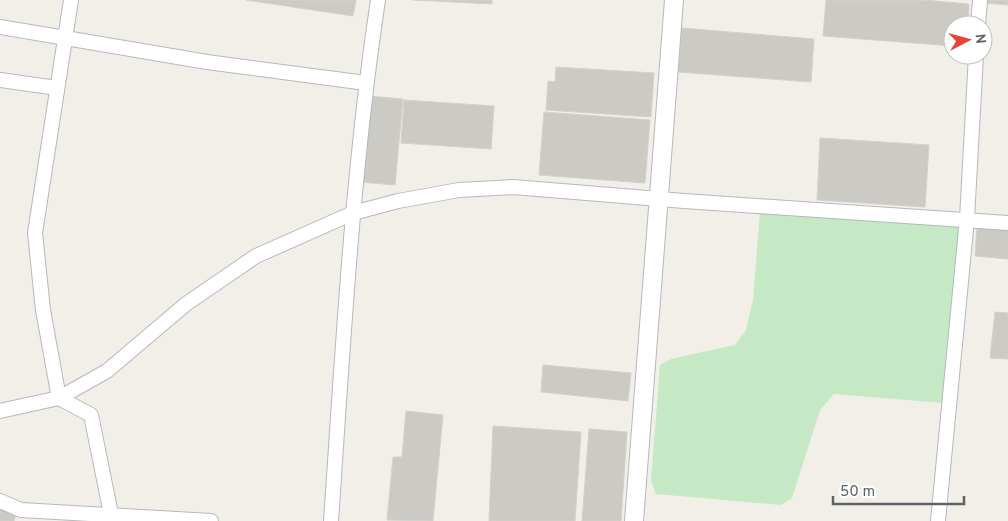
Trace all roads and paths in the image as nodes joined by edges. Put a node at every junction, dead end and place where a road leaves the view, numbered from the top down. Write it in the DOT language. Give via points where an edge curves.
graph roads {
  1 [pos="70,0"];
  2 [pos="378,0"];
  3 [pos="674,0"];
  4 [pos="980,0"];
  5 [pos="979,15"];
  6 [pos="0,27"];
  7 [pos="64,38"];
  8 [pos="975,65"];
  9 [pos="0,80"];
  10 [pos="366,83"];
  11 [pos="57,88"];
  12 [pos="658,200"];
  13 [pos="353,213"];
  14 [pos="966,219"];
  15 [pos="1008,223"];
  16 [pos="59,398"];
  17 [pos="0,411"];
  18 [pos="0,502"];
  19 [pos="111,514"];
  20 [pos="21,516"];
  21 [pos="211,521"];
  22 [pos="331,521"];
  23 [pos="634,521"];
  24 [pos="938,521"];
  1 -- 7 [label="street"];
  2 -- 10 [label="street"];
  3 -- 12 [label="street"];
  4 -- 5 [label="street"];
  6 -- 7 [label="street"];
  7 -- 10 [label="street" via="207,62"];
  7 -- 11 [label="street"];
  8 -- 14 [label="street"];
  9 -- 11 [label="street"];
  10 -- 13 [label="street"];
  11 -- 16 [label="street" via="35,234 43,310"];
  12 -- 13 [label="street" via="504,187 459,190"];
  12 -- 14 [label="street"];
  12 -- 23 [label="street"];
  13 -- 16 [label="street" via="256,256 186,304 108,371"];
  13 -- 22 [label="street"];
  14 -- 15 [label="street"];
  14 -- 24 [label="street"];
  16 -- 17 [label="street"];
  16 -- 19 [label="street" via="91,415"];
  18 -- 20 [label="street"];
  19 -- 20 [label="street"];
  19 -- 21 [label="street"];
}
